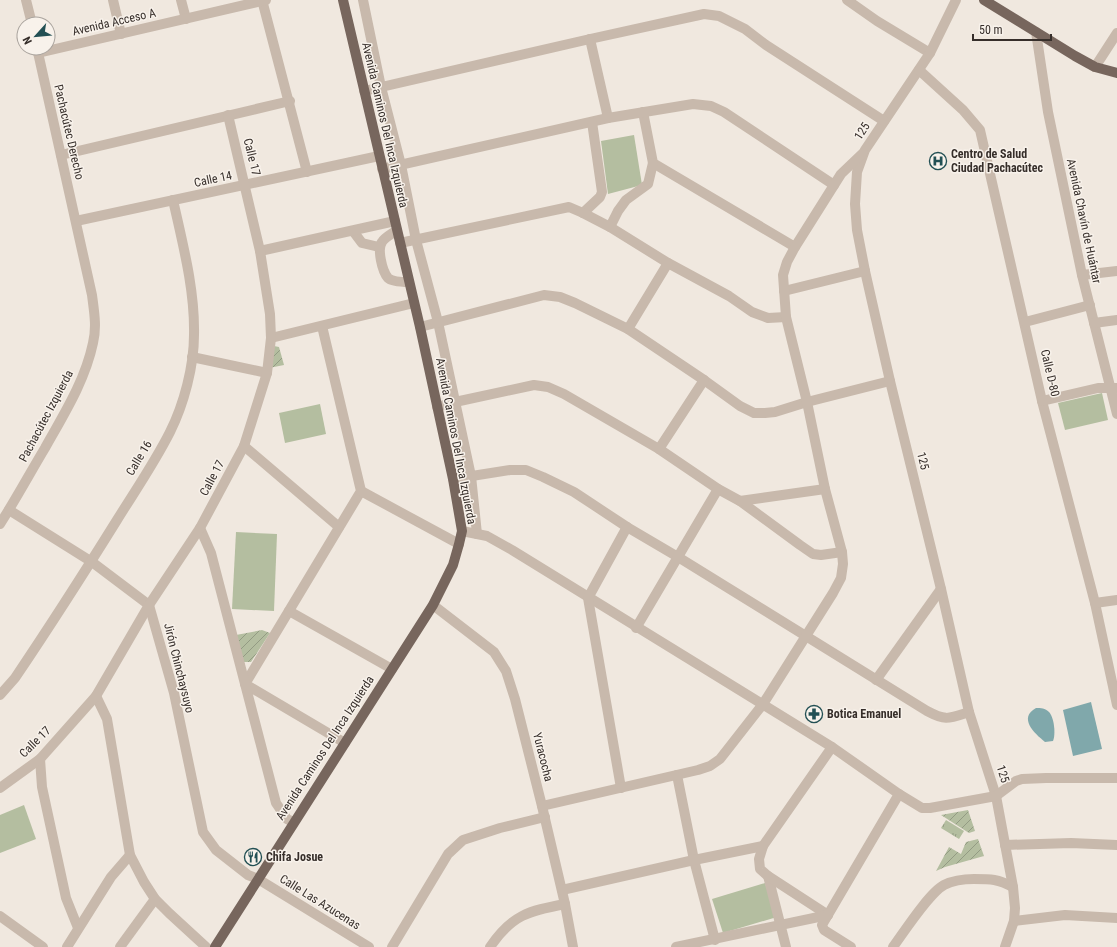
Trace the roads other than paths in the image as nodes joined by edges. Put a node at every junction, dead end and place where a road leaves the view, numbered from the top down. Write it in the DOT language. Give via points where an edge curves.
graph roads {
  1 [pos="26,0"];
  2 [pos="113,0"];
  3 [pos="181,0"];
  4 [pos="264,0"];
  5 [pos="343,0"];
  6 [pos="363,0"];
  7 [pos="847,0"];
  8 [pos="956,0"];
  9 [pos="984,0"];
  10 [pos="30,16"];
  11 [pos="186,18"];
  12 [pos="1036,32"];
  13 [pos="1117,33"];
  14 [pos="121,34"];
  15 [pos="590,39"];
  16 [pos="56,47"];
  17 [pos="930,54"];
  18 [pos="39,56"];
  19 [pos="1095,67"];
  20 [pos="919,70"];
  21 [pos="1117,74"];
  22 [pos="381,87"];
  23 [pos="364,91"];
  24 [pos="290,101"];
  25 [pos="643,112"];
  26 [pos="228,115"];
  27 [pos="608,118"];
  28 [pos="884,121"];
  29 [pos="592,122"];
  30 [pos="865,150"];
  31 [pos="61,155"];
  32 [pos="380,156"];
  33 [pos="652,163"];
  34 [pos="401,165"];
  35 [pos="382,169"];
  36 [pos="307,172"];
  37 [pos="246,185"];
  38 [pos="834,185"];
  39 [pos="174,200"];
  40 [pos="583,213"];
  41 [pos="76,221"];
  42 [pos="396,226"];
  43 [pos="610,227"];
  44 [pos="353,231"];
  45 [pos="416,240"];
  46 [pos="400,243"];
  47 [pos="379,247"];
  48 [pos="795,247"];
  49 [pos="260,251"];
  50 [pos="668,263"];
  51 [pos="865,271"];
  52 [pos="1117,271"];
  53 [pos="1082,275"];
  54 [pos="409,282"];
  55 [pos="784,291"];
  56 [pos="414,303"];
  57 [pos="1090,305"];
  58 [pos="786,317"];
  59 [pos="1117,320"];
  60 [pos="438,322"];
  61 [pos="1025,322"];
  62 [pos="1094,323"];
  63 [pos="322,326"];
  64 [pos="420,327"];
  65 [pos="628,329"];
  66 [pos="271,338"];
  67 [pos="192,357"];
  68 [pos="267,373"];
  69 [pos="704,380"];
  70 [pos="890,381"];
  71 [pos="1114,388"];
  72 [pos="1042,401"];
  73 [pos="455,402"];
  74 [pos="807,402"];
  75 [pos="437,407"];
  76 [pos="1117,414"];
  77 [pos="244,446"];
  78 [pos="659,449"];
  79 [pos="471,476"];
  80 [pos="453,478"];
  81 [pos="718,489"];
  82 [pos="825,489"];
  83 [pos="361,491"];
  84 [pos="740,501"];
  85 [pos="9,510"];
  86 [pos="0,524"];
  87 [pos="339,527"];
  88 [pos="627,527"];
  89 [pos="200,528"];
  90 [pos="462,531"];
  91 [pos="477,534"];
  92 [pos="460,544"];
  93 [pos="842,552"];
  94 [pos="678,556"];
  95 [pos="92,562"];
  96 [pos="941,589"];
  97 [pos="588,598"];
  98 [pos="1117,600"];
  99 [pos="1095,604"];
  100 [pos="149,605"];
  101 [pos="433,605"];
  102 [pos="289,611"];
  103 [pos="636,628"];
  104 [pos="806,637"];
  105 [pos="392,669"];
  106 [pos="876,680"];
  107 [pos="245,684"];
  108 [pos="0,695"];
  109 [pos="96,696"];
  110 [pos="763,704"];
  111 [pos="1117,705"];
  112 [pos="969,712"];
  113 [pos="345,743"];
  114 [pos="832,747"];
  115 [pos="40,759"];
  116 [pos="677,775"];
  117 [pos="1117,778"];
  118 [pos="0,788"];
  119 [pos="621,788"];
  120 [pos="899,794"];
  121 [pos="996,796"];
  122 [pos="542,806"];
  123 [pos="545,817"];
  124 [pos="293,822"];
  125 [pos="1117,844"];
  126 [pos="1005,845"];
  127 [pos="763,846"];
  128 [pos="130,855"];
  129 [pos="694,860"];
  130 [pos="768,876"];
  131 [pos="258,879"];
  132 [pos="1013,887"];
  133 [pos="562,890"];
  134 [pos="155,899"];
  135 [pos="566,904"];
  136 [pos="828,915"];
  137 [pos="0,916"];
  138 [pos="1117,918"];
  139 [pos="1014,921"];
  140 [pos="781,926"];
  141 [pos="78,928"];
  142 [pos="715,940"];
  143 [pos="43,947"];
  144 [pos="67,947"];
  145 [pos="120,947"];
  146 [pos="206,947"];
  147 [pos="215,947"];
  148 [pos="369,947"];
  149 [pos="392,947"];
  150 [pos="490,947"];
  151 [pos="574,947"];
  152 [pos="676,947"];
  153 [pos="786,947"];
  154 [pos="851,947"];
  155 [pos="893,947"];
  156 [pos="1005,947"];
  1 -- 10 [label="street"];
  2 -- 14 [label="street"];
  3 -- 11 [label="street"];
  4 -- 11 [label="street, Avenida Acceso A"];
  4 -- 24 [label="street"];
  5 -- 23 [label="main road, Avenida Caminos Del Inca Izquierda"];
  6 -- 22 [label="street"];
  7 -- 17 [label="street"];
  8 -- 17 [label="street, 125"];
  9 -- 12 [label="main road"];
  11 -- 14 [label="street, Avenida Acceso A"];
  12 -- 19 [label="main road"];
  12 -- 53 [label="street, Avenida Chavín de Huántar" via="1048,112"];
  13 -- 19 [label="street"];
  14 -- 16 [label="street, Avenida Acceso A"];
  15 -- 22 [label="street"];
  15 -- 27 [label="street"];
  15 -- 28 [label="street" via="704,14 719,16 745,29"];
  17 -- 20 [label="street, 125"];
  18 -- 31 [label="street, Pachacútec Derecho"];
  19 -- 21 [label="main road"];
  20 -- 28 [label="street, 125"];
  20 -- 61 [label="street, Calle D-80" via="980,130"];
  22 -- 23 [label="street"];
  22 -- 34 [label="street"];
  23 -- 32 [label="main road, Avenida Caminos Del Inca Izquierda"];
  24 -- 26 [label="street"];
  24 -- 36 [label="street"];
  25 -- 27 [label="street"];
  25 -- 33 [label="street"];
  25 -- 38 [label="street" via="693,104 711,106 738,120"];
  26 -- 31 [label="street"];
  26 -- 37 [label="street, Calle 17"];
  27 -- 29 [label="street"];
  28 -- 30 [label="street, 125"];
  29 -- 34 [label="street"];
  29 -- 40 [label="street" via="602,192"];
  30 -- 38 [label="street" via="841,174"];
  30 -- 51 [label="street, 125" via="855,187 857,230"];
  31 -- 41 [label="street, Pachacútec Derecho"];
  32 -- 35 [label="main road, Avenida Caminos Del Inca Izquierda"];
  32 -- 36 [label="street, Calle 14"];
  33 -- 43 [label="street" via="648,184 626,200"];
  33 -- 48 [label="street"];
  34 -- 35 [label="street"];
  34 -- 45 [label="street"];
  35 -- 42 [label="main road, Avenida Caminos Del Inca Izquierda"];
  36 -- 37 [label="street, Calle 14"];
  37 -- 39 [label="street, Calle 14"];
  37 -- 49 [label="street, Calle 17"];
  38 -- 48 [label="street"];
  39 -- 41 [label="street, Calle 14"];
  39 -- 67 [label="street, Calle 16" via="193,308"];
  40 -- 43 [label="street"];
  40 -- 45 [label="street" via="569,207"];
  41 -- 85 [label="street, Pachacútec Izquierda" via="92,295 94,342 71,403"];
  42 -- 44 [label="street"];
  42 -- 46 [label="main road, Avenida Caminos Del Inca Izquierda"];
  42 -- 47 [label="street"];
  43 -- 50 [label="street"];
  44 -- 47 [label="street" via="362,243"];
  44 -- 49 [label="street"];
  45 -- 46 [label="street"];
  45 -- 60 [label="street"];
  46 -- 54 [label="main road, Avenida Caminos Del Inca Izquierda"];
  47 -- 54 [label="street" via="382,267 388,278"];
  48 -- 55 [label="street" via="783,275"];
  49 -- 66 [label="street, Calle 17" via="270,314"];
  50 -- 58 [label="street" via="752,312 768,318"];
  50 -- 65 [label="street"];
  51 -- 55 [label="street"];
  51 -- 70 [label="street, 125"];
  52 -- 53 [label="street"];
  53 -- 57 [label="street, Avenida Chavín de Huántar"];
  54 -- 56 [label="main road, Avenida Caminos Del Inca Izquierda"];
  55 -- 58 [label="street"];
  56 -- 63 [label="street"];
  56 -- 64 [label="main road, Avenida Caminos Del Inca Izquierda"];
  57 -- 61 [label="street"];
  57 -- 62 [label="street, Avenida Chavín de Huántar"];
  58 -- 74 [label="street"];
  59 -- 62 [label="street"];
  60 -- 64 [label="street"];
  60 -- 65 [label="street" via="544,295 560,297 575,303"];
  60 -- 73 [label="street"];
  61 -- 72 [label="street, Calle D-80"];
  62 -- 71 [label="street, Avenida Chavín de Huántar"];
  63 -- 66 [label="street"];
  63 -- 83 [label="street"];
  64 -- 75 [label="main road, Avenida Caminos Del Inca Izquierda"];
  65 -- 69 [label="street"];
  66 -- 68 [label="street, Calle 17"];
  67 -- 68 [label="street"];
  67 -- 95 [label="street, Calle 16" via="186,387 170,432"];
  68 -- 77 [label="street, Calle 17"];
  69 -- 74 [label="street" via="754,413 775,412"];
  69 -- 78 [label="street"];
  70 -- 74 [label="street"];
  70 -- 96 [label="street, 125"];
  71 -- 72 [label="street" via="1098,388"];
  71 -- 76 [label="street, Avenida Chavín de Huántar"];
  72 -- 99 [label="street, Calle D-80"];
  73 -- 75 [label="street"];
  73 -- 78 [label="street" via="534,385 548,387"];
  73 -- 79 [label="street"];
  74 -- 82 [label="street"];
  75 -- 80 [label="main road, Avenida Caminos Del Inca Izquierda"];
  77 -- 87 [label="street"];
  77 -- 89 [label="street, Calle 17"];
  78 -- 81 [label="street"];
  79 -- 80 [label="street"];
  79 -- 88 [label="street" via="526,470 574,492"];
  79 -- 91 [label="street"];
  80 -- 90 [label="main road, Avenida Caminos Del Inca Izquierda"];
  81 -- 84 [label="street"];
  81 -- 94 [label="street"];
  82 -- 84 [label="street"];
  82 -- 93 [label="street"];
  83 -- 87 [label="street"];
  83 -- 92 [label="street"];
  84 -- 93 [label="street" via="813,554"];
  85 -- 86 [label="street, Pachacútec Izquierda"];
  85 -- 95 [label="street"];
  87 -- 102 [label="street"];
  88 -- 94 [label="street"];
  88 -- 97 [label="street"];
  89 -- 100 [label="street, Calle 17"];
  89 -- 107 [label="street" via="211,553"];
  90 -- 91 [label="street"];
  90 -- 92 [label="main road, Avenida Caminos Del Inca Izquierda"];
  91 -- 97 [label="street" via="487,536"];
  92 -- 101 [label="main road, Avenida Caminos Del Inca Izquierda" via="453,565"];
  93 -- 104 [label="street" via="841,578"];
  94 -- 103 [label="street"];
  94 -- 104 [label="street"];
  95 -- 100 [label="street"];
  95 -- 108 [label="street, Calle 16" via="15,678"];
  96 -- 106 [label="street"];
  96 -- 112 [label="street, 125"];
  97 -- 103 [label="street"];
  97 -- 119 [label="street"];
  98 -- 99 [label="street"];
  99 -- 111 [label="street, Calle D-80"];
  100 -- 109 [label="street, Calle 17"];
  100 -- 131 [label="street, Jirón Chinchaysuyo" via="174,693 203,832 216,850 248,875"];
  101 -- 105 [label="main road, Avenida Caminos Del Inca Izquierda"];
  101 -- 122 [label="street, Yuracocha" via="494,652 506,671"];
  102 -- 105 [label="street"];
  102 -- 107 [label="street"];
  103 -- 110 [label="street"];
  104 -- 106 [label="street"];
  104 -- 110 [label="street"];
  105 -- 113 [label="main road, Avenida Caminos Del Inca Izquierda"];
  106 -- 112 [label="street" via="939,717 952,718"];
  107 -- 113 [label="street"];
  107 -- 124 [label="street" via="276,803 287,819"];
  109 -- 115 [label="street, Calle 17"];
  109 -- 128 [label="street" via="107,719"];
  110 -- 114 [label="street"];
  110 -- 116 [label="street" via="720,759 710,766"];
  112 -- 121 [label="street, 125"];
  113 -- 124 [label="main road, Avenida Caminos Del Inca Izquierda"];
  114 -- 120 [label="street"];
  114 -- 127 [label="street"];
  115 -- 118 [label="street, Calle 17"];
  115 -- 141 [label="street" via="42,787 66,898"];
  116 -- 119 [label="street"];
  116 -- 129 [label="street"];
  117 -- 121 [label="street" via="1022,779"];
  119 -- 122 [label="street"];
  120 -- 121 [label="street" via="922,808"];
  120 -- 136 [label="street"];
  121 -- 126 [label="street, 125"];
  122 -- 123 [label="street, Yuracocha"];
  123 -- 133 [label="street, Yuracocha"];
  123 -- 149 [label="street" via="463,840 448,854"];
  124 -- 131 [label="main road, Avenida Caminos Del Inca Izquierda"];
  125 -- 126 [label="street"];
  126 -- 132 [label="street, 125"];
  127 -- 129 [label="street"];
  127 -- 130 [label="street" via="759,859 760,869"];
  128 -- 134 [label="street"];
  128 -- 141 [label="street" via="111,877"];
  129 -- 133 [label="street"];
  129 -- 142 [label="street"];
  130 -- 136 [label="street"];
  130 -- 140 [label="street"];
  131 -- 147 [label="main road, Avenida Caminos Del Inca Izquierda"];
  131 -- 148 [label="street, Calle Las Azucenas"];
  132 -- 139 [label="street, 125"];
  132 -- 155 [label="street" via="1000,880 983,879 962,879 943,885 931,896"];
  133 -- 135 [label="street, Yuracocha"];
  134 -- 145 [label="street"];
  134 -- 146 [label="street"];
  135 -- 150 [label="street" via="537,909 519,917 504,928"];
  135 -- 151 [label="street, Yuracocha"];
  136 -- 140 [label="street"];
  136 -- 154 [label="street" via="822,928"];
  137 -- 143 [label="street"];
  138 -- 139 [label="street" via="1065,916"];
  139 -- 156 [label="street, 125"];
  140 -- 142 [label="street"];
  140 -- 153 [label="street"];
  141 -- 144 [label="street"];
  142 -- 152 [label="street"];
}
